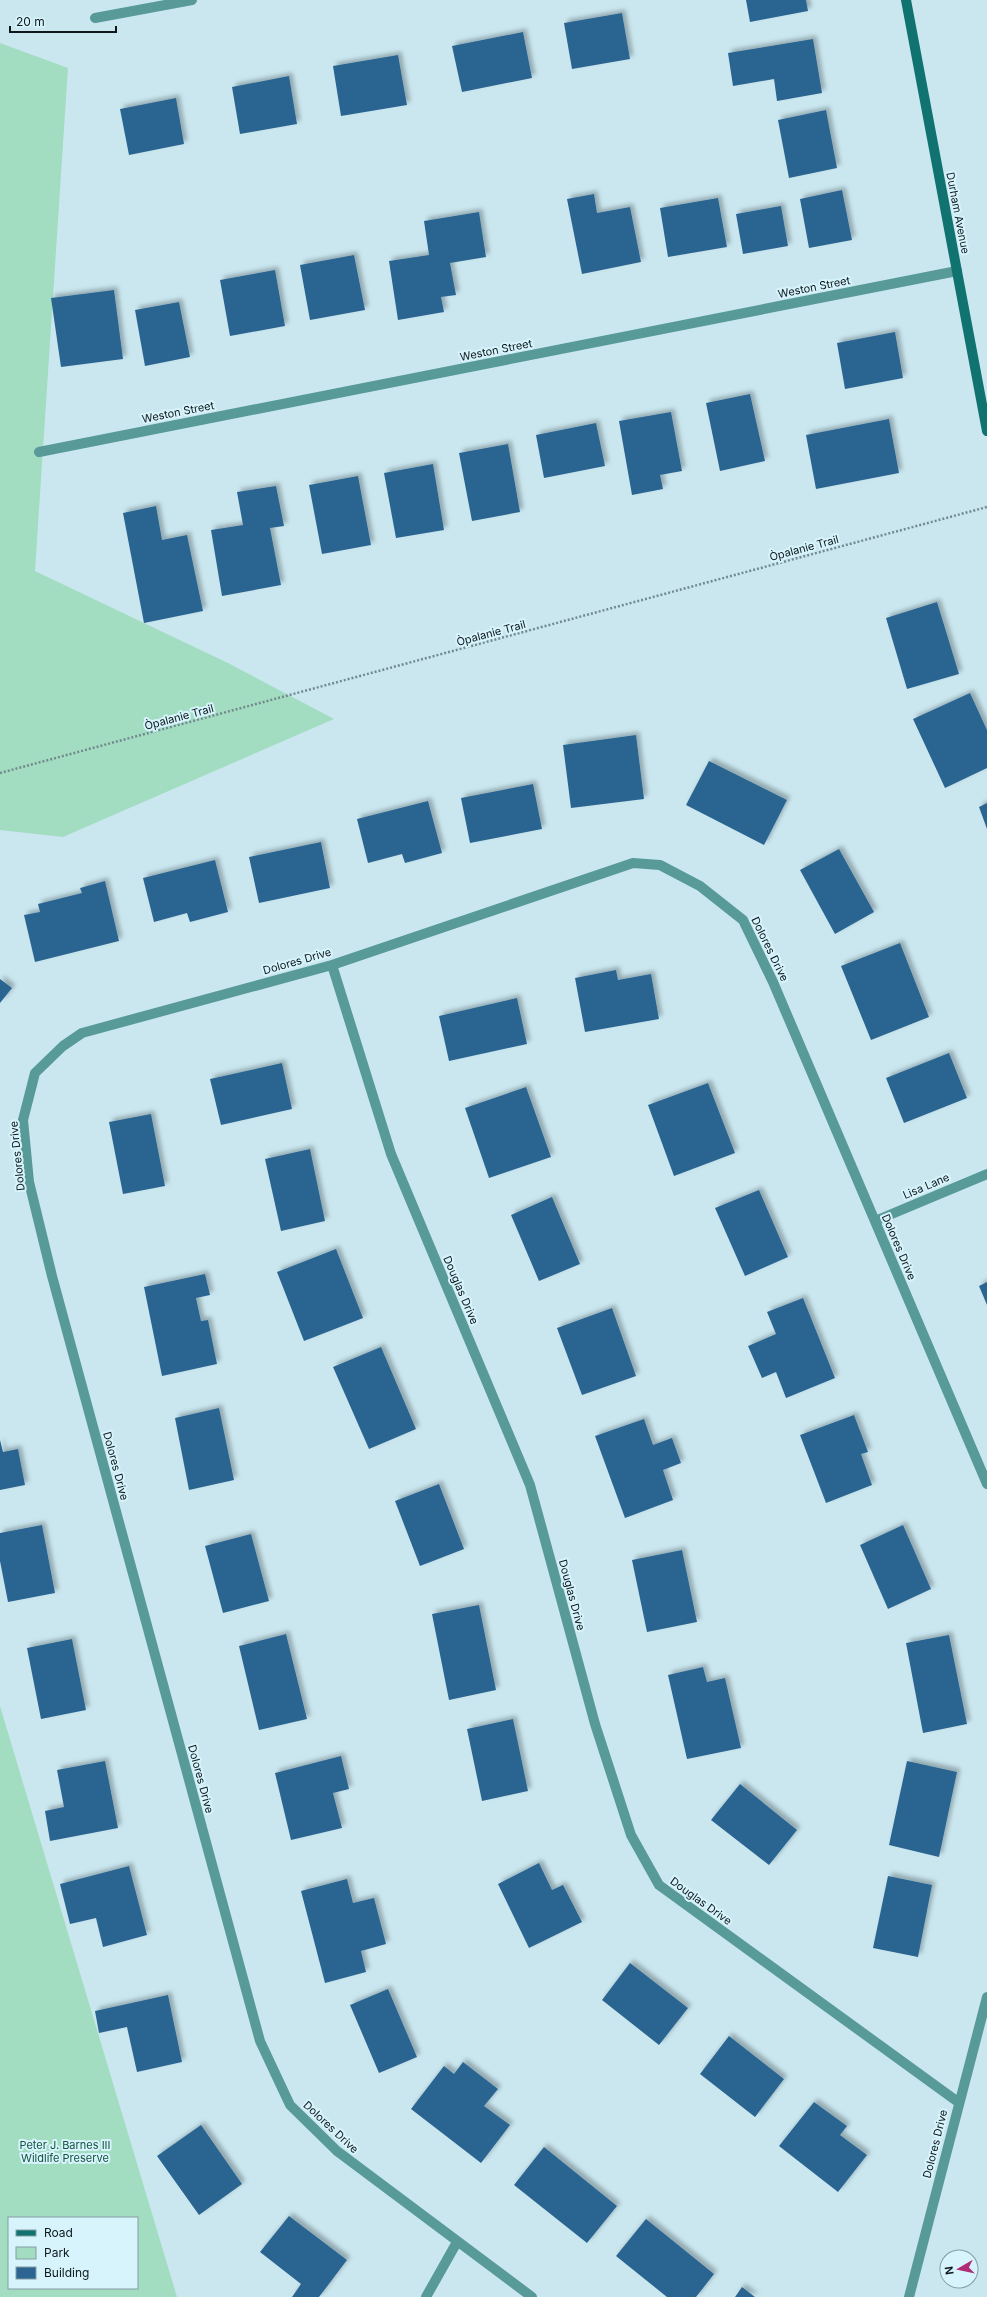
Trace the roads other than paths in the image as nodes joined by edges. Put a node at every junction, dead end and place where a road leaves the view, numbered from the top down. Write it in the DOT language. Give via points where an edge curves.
graph roads {
  1 [pos="192,0"];
  2 [pos="906,0"];
  3 [pos="95,18"];
  4 [pos="957,271"];
  5 [pos="987,431"];
  6 [pos="39,452"];
  7 [pos="332,965"];
  8 [pos="987,1174"];
  9 [pos="875,1220"];
  10 [pos="987,1484"];
  11 [pos="987,1997"];
  12 [pos="958,2102"];
  13 [pos="457,2242"];
  14 [pos="426,2297"];
  15 [pos="532,2297"];
  16 [pos="909,2297"];
  1 -- 3 [label="street"];
  2 -- 4 [label="street, Durham Avenue"];
  4 -- 5 [label="street, Durham Avenue"];
  4 -- 6 [label="street, Weston Street"];
  7 -- 9 [label="street, Dolores Drive" via="633,863 660,865 700,886 743,920 773,982"];
  7 -- 12 [label="street, Douglas Drive" via="391,1154 530,1485 595,1724 631,1835 659,1885"];
  7 -- 13 [label="street, Dolores Drive" via="82,1033 63,1046 35,1073 23,1120 29,1182 52,1276 260,2041 290,2105 336,2151"];
  8 -- 9 [label="street, Lisa Lane"];
  9 -- 10 [label="street, Dolores Drive"];
  11 -- 12 [label="street, Dolores Drive"];
  12 -- 16 [label="street, Dolores Drive"];
  13 -- 14 [label="street"];
  13 -- 15 [label="street, Dolores Drive"];
}
